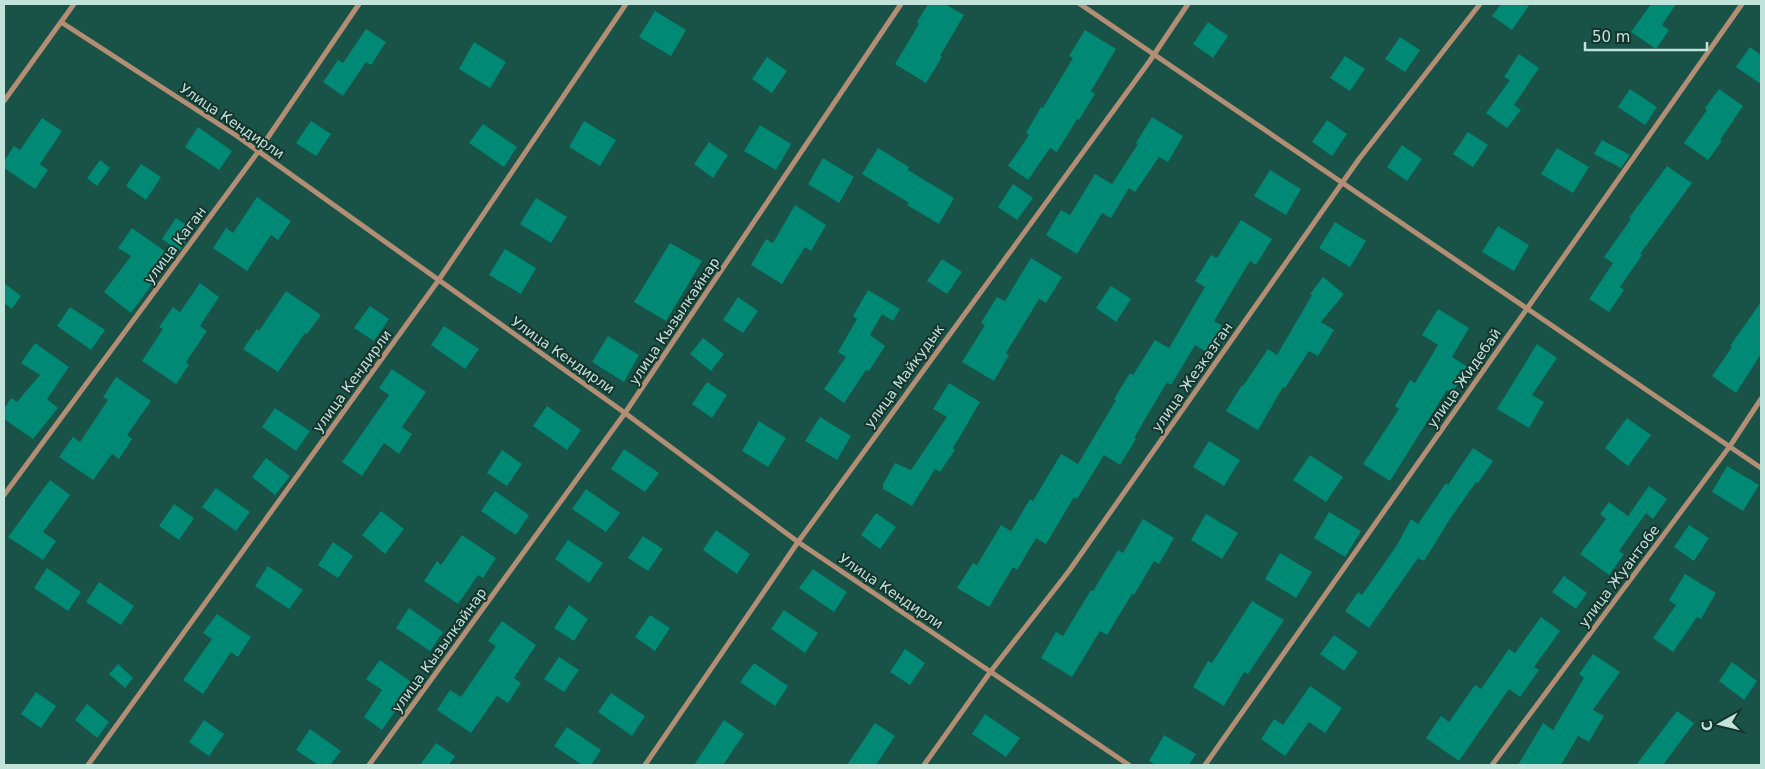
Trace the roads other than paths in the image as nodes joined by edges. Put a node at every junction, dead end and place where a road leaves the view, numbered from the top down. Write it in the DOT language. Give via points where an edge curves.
graph roads {
  1 [pos="74,4"];
  2 [pos="359,4"];
  3 [pos="626,4"];
  4 [pos="901,4"];
  5 [pos="1080,4"];
  6 [pos="1188,4"];
  7 [pos="1480,4"];
  8 [pos="1742,4"];
  9 [pos="60,22"];
  10 [pos="1154,54"];
  11 [pos="4,101"];
  12 [pos="258,152"];
  13 [pos="1342,183"];
  14 [pos="438,281"];
  15 [pos="1527,309"];
  16 [pos="1761,399"];
  17 [pos="625,413"];
  18 [pos="1730,446"];
  19 [pos="1761,468"];
  20 [pos="4,495"];
  21 [pos="798,542"];
  22 [pos="991,671"];
  23 [pos="88,765"];
  24 [pos="369,765"];
  25 [pos="645,765"];
  26 [pos="924,765"];
  27 [pos="1129,765"];
  28 [pos="1204,765"];
  29 [pos="1492,765"];
  1 -- 9 [label="street"];
  2 -- 12 [label="street, улица Каган"];
  3 -- 14 [label="street, улица Кендирли"];
  4 -- 17 [label="street, улица Кызылкайнар"];
  5 -- 10 [label="street"];
  6 -- 10 [label="street, улица Майкудык"];
  7 -- 13 [label="street, улица Жезказган"];
  8 -- 15 [label="street, улица Жидебай"];
  9 -- 11 [label="street"];
  9 -- 12 [label="street, Улица Кендирли"];
  10 -- 13 [label="street"];
  10 -- 21 [label="street, улица Майкудык"];
  12 -- 14 [label="street, Улица Кендирли"];
  12 -- 20 [label="street, улица Каган"];
  13 -- 15 [label="street"];
  13 -- 22 [label="street, улица Жезказган" via="1069,570"];
  14 -- 17 [label="street, Улица Кендирли"];
  14 -- 23 [label="street, улица Кендирли"];
  15 -- 18 [label="street"];
  15 -- 28 [label="street, улица Жидебай"];
  16 -- 18 [label="street, улица Жуантобе"];
  17 -- 21 [label="street, Улица Кендирли"];
  17 -- 24 [label="street, улица Кызылкайнар"];
  18 -- 19 [label="street"];
  18 -- 29 [label="street, улица Жуантобе"];
  21 -- 22 [label="street, Улица Кендирли"];
  21 -- 25 [label="street, улица Майкудык"];
  22 -- 26 [label="street, улица Жезказган"];
  22 -- 27 [label="street, Улица Кендирли"];
}
